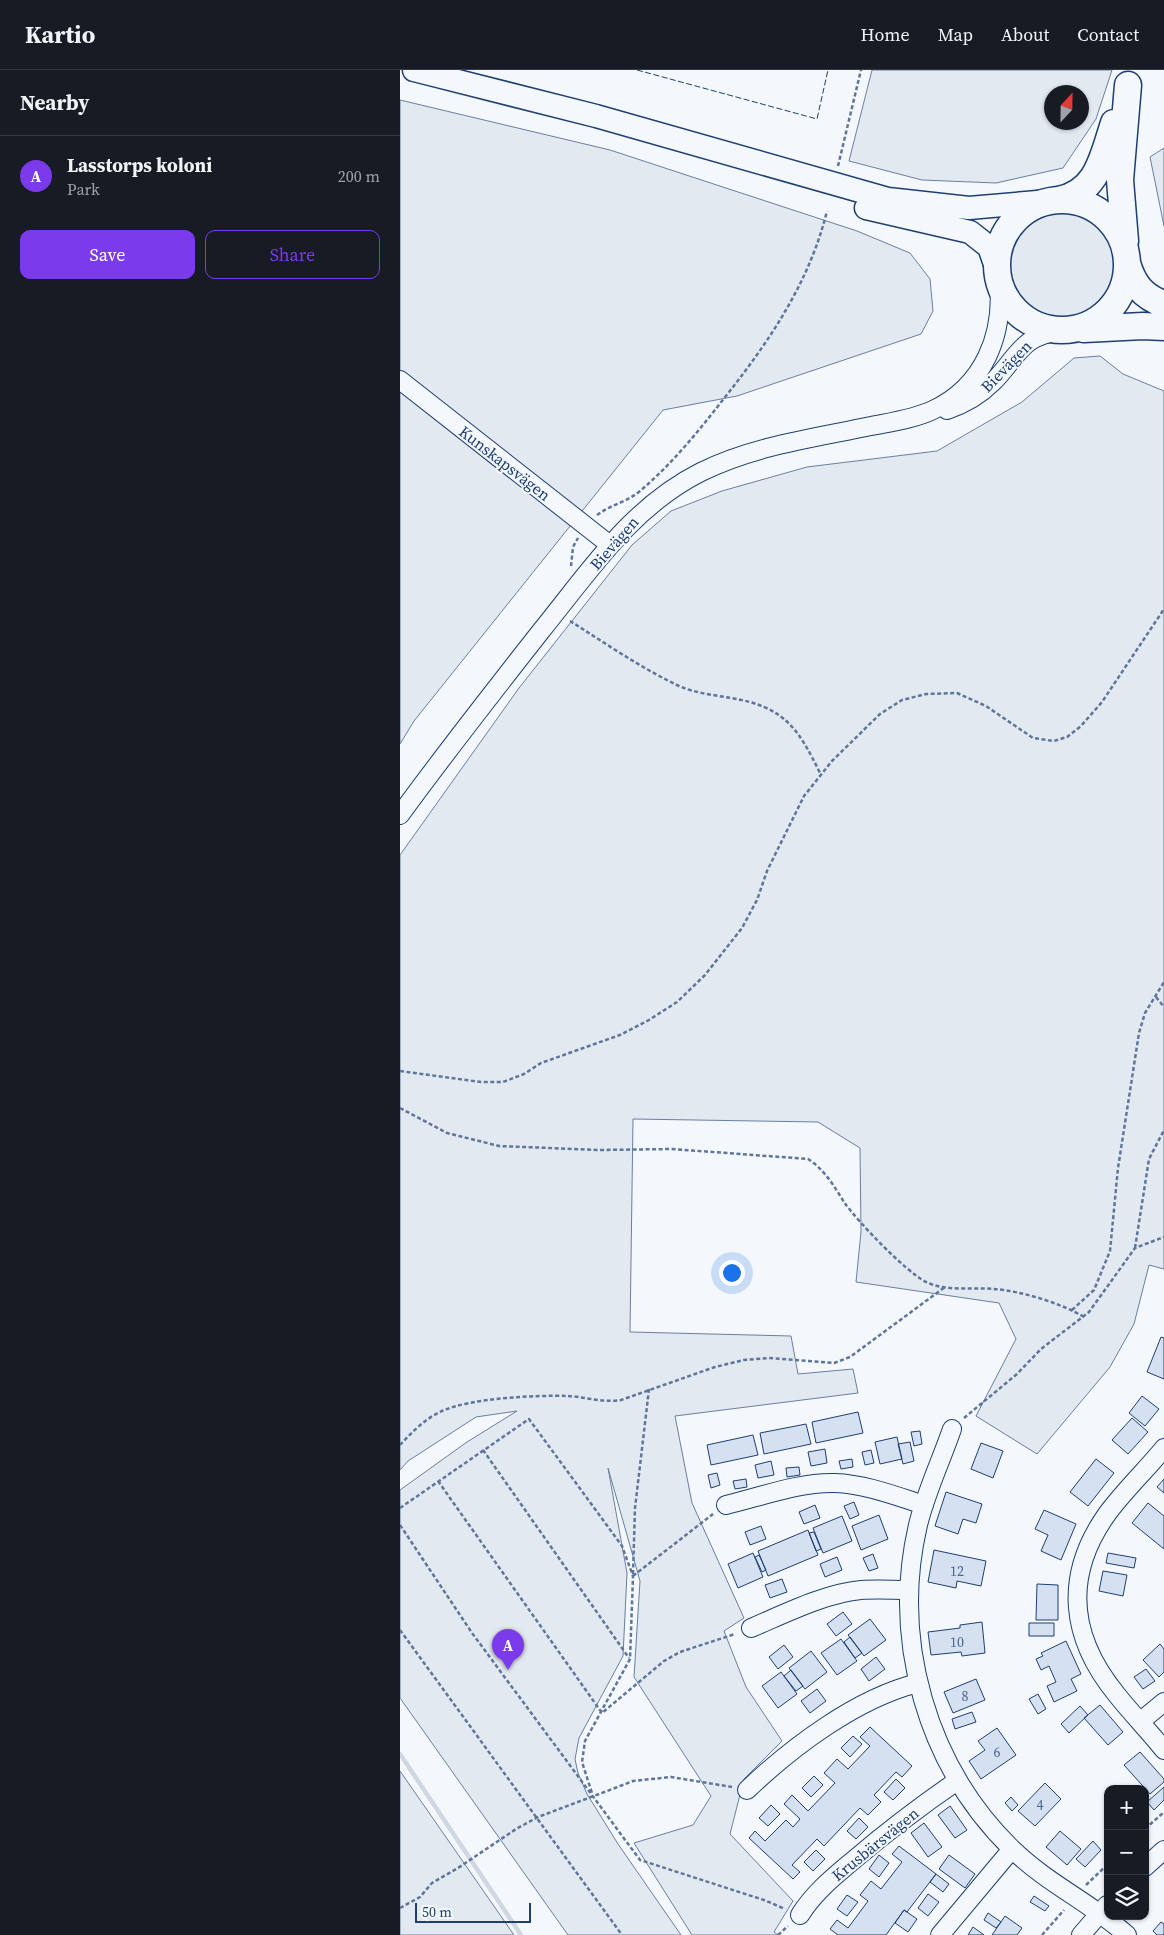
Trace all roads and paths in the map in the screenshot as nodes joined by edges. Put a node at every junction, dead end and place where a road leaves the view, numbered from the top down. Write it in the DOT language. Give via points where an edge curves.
graph roads {
  1 [pos="414,70"];
  2 [pos="861,70"];
  3 [pos="1130,77"];
  4 [pos="400,81"];
  5 [pos="837,170"];
  6 [pos="1053,201"];
  7 [pos="828,211"];
  8 [pos="1127,257"];
  9 [pos="998,276"];
  10 [pos="1164,304"];
  11 [pos="1164,327"];
  12 [pos="1066,330"];
  13 [pos="400,380"];
  14 [pos="925,413"];
  15 [pos="586,527"];
  16 [pos="575,541"];
  17 [pos="610,545"];
  18 [pos="1164,609"];
  19 [pos="557,612"];
  20 [pos="821,775"];
  21 [pos="400,816"];
  22 [pos="1164,982"];
  23 [pos="1156,997"];
  24 [pos="1164,1007"];
  25 [pos="400,1071"];
  26 [pos="400,1108"];
  27 [pos="1164,1130"];
  28 [pos="1164,1237"];
  29 [pos="1136,1248"];
  30 [pos="945,1288"];
  31 [pos="1072,1310"];
  32 [pos="1084,1317"];
  33 [pos="649,1389"];
  34 [pos="952,1428"];
  35 [pos="400,1444"];
  36 [pos="1164,1448"];
  37 [pos="484,1450"];
  38 [pos="438,1481"];
  39 [pos="726,1505"];
  40 [pos="924,1505"];
  41 [pos="400,1508"];
  42 [pos="400,1525"];
  43 [pos="633,1576"];
  44 [pos="908,1590"];
  45 [pos="751,1628"];
  46 [pos="400,1630"];
  47 [pos="630,1659"];
  48 [pos="918,1683"];
  49 [pos="1164,1702"];
  50 [pos="602,1713"];
  51 [pos="1141,1721"];
  52 [pos="1164,1750"];
  53 [pos="957,1780"];
  54 [pos="747,1790"];
  55 [pos="594,1797"];
  56 [pos="1164,1812"];
  57 [pos="538,1817"];
  58 [pos="1149,1825"];
  59 [pos="1012,1849"];
  60 [pos="1164,1850"];
  61 [pos="1149,1863"];
  62 [pos="400,1908"];
  63 [pos="1104,1909"];
  64 [pos="800,1915"];
  65 [pos="1114,1920"];
  66 [pos="622,1935"];
  67 [pos="940,1935"];
  68 [pos="1081,1935"];
  69 [pos="1127,1935"];
  1 -- 6 [label="main road" via="596,116 888,199 969,208"];
  2 -- 5 [label="path"];
  3 -- 6 [label="highway" via="1095,178 1078,194"];
  3 -- 8 [label="highway" via="1120,180"];
  4 -- 9 [label="main road" via="600,131 870,210 958,228 990,247"];
  6 -- 8 [label="highway" via="1082,203 1102,214 1117,230"];
  6 -- 9 [label="highway" via="1026,211 1009,227 999,247"];
  7 -- 15 [label="path" via="797,294 751,365 701,428 663,469 640,491 603,511"];
  8 -- 10 [label="highway" via="1137,287 1145,295"];
  8 -- 12 [label="highway" via="1124,287 1113,306 1093,323"];
  9 -- 12 [label="highway" via="1007,300 1022,317 1039,327"];
  9 -- 14 [label="street, Bievägen" via="999,323 986,361 960,392"];
  11 -- 12 [label="highway" via="1104,326"];
  12 -- 14 [label="street, Bievägen" via="1042,334 1026,343 994,382 971,400 944,412"];
  13 -- 15 [label="street, Kunskapsvägen"];
  14 -- 17 [label="street, Bievägen" via="760,450 717,464 658,498 628,523"];
  15 -- 16 [label="path"];
  15 -- 17 [label="street, Kunskapsvägen"];
  17 -- 19 [label="street, Bievägen"];
  18 -- 20 [label="path" via="1102,702 1068,737 1054,741 1033,738 986,706 957,692 926,694 902,700 880,714"];
  19 -- 20 [label="path" via="680,686 762,704 777,713 804,739"];
  19 -- 21 [label="street, Bievägen"];
  20 -- 25 [label="path" via="804,796 742,928 705,975 677,1002 620,1035 541,1063 503,1082"];
  22 -- 23 [label="path"];
  23 -- 24 [label="path"];
  23 -- 31 [label="path" via="1139,1033 1118,1168 1110,1251 1094,1290"];
  26 -- 30 [label="path" via="447,1133 499,1146 672,1149 808,1159 821,1169 852,1212 903,1264 924,1281"];
  27 -- 29 [label="path" via="1149,1159"];
  28 -- 29 [label="path"];
  29 -- 32 [label="path"];
  30 -- 31 [label="path" via="1012,1291"];
  30 -- 33 [label="path" via="850,1357 834,1363 769,1358 744,1360"];
  31 -- 32 [label="path"];
  32 -- 34 [label="path" via="1041,1349 1017,1374"];
  33 -- 35 [label="path" via="607,1402 569,1396 479,1402 442,1411"];
  33 -- 43 [label="path" via="635,1508"];
  34 -- 40 [label="street"];
  36 -- 51 [label="street" via="1108,1513 1095,1533 1083,1557 1079,1586 1077,1612 1084,1638 1117,1695"];
  37 -- 38 [label="path"];
  37 -- 43 [label="path" via="529,1419 622,1546"];
  37 -- 47 [label="path"];
  38 -- 41 [label="path"];
  38 -- 50 [label="path"];
  39 -- 40 [label="street" via="834,1482"];
  39 -- 43 [label="path"];
  40 -- 44 [label="street"];
  42 -- 55 [label="path" via="472,1633"];
  43 -- 47 [label="path"];
  44 -- 45 [label="street" via="861,1590 839,1594"];
  44 -- 48 [label="street" via="913,1660"];
  45 -- 50 [label="path" via="680,1652 664,1661"];
  46 -- 57 [label="path"];
  47 -- 50 [label="path"];
  48 -- 53 [label="street" via="936,1735"];
  48 -- 54 [label="street" via="882,1695 815,1734"];
  49 -- 51 [label="street"];
  50 -- 55 [label="path" via="585,1741 582,1762"];
  51 -- 52 [label="street"];
  53 -- 59 [label="street"];
  53 -- 64 [label="street, Krusbärsvägen" via="905,1817 837,1874"];
  54 -- 55 [label="path" via="670,1777 633,1781"];
  55 -- 57 [label="path"];
  55 -- 64 [label="path" via="640,1860"];
  56 -- 58 [label="path"];
  57 -- 62 [label="path" via="432,1883 420,1897"];
  57 -- 66 [label="path"];
  59 -- 63 [label="street" via="1045,1878"];
  59 -- 67 [label="street"];
  60 -- 61 [label="street"];
  63 -- 68 [label="street"];
  65 -- 69 [label="street"];
}
